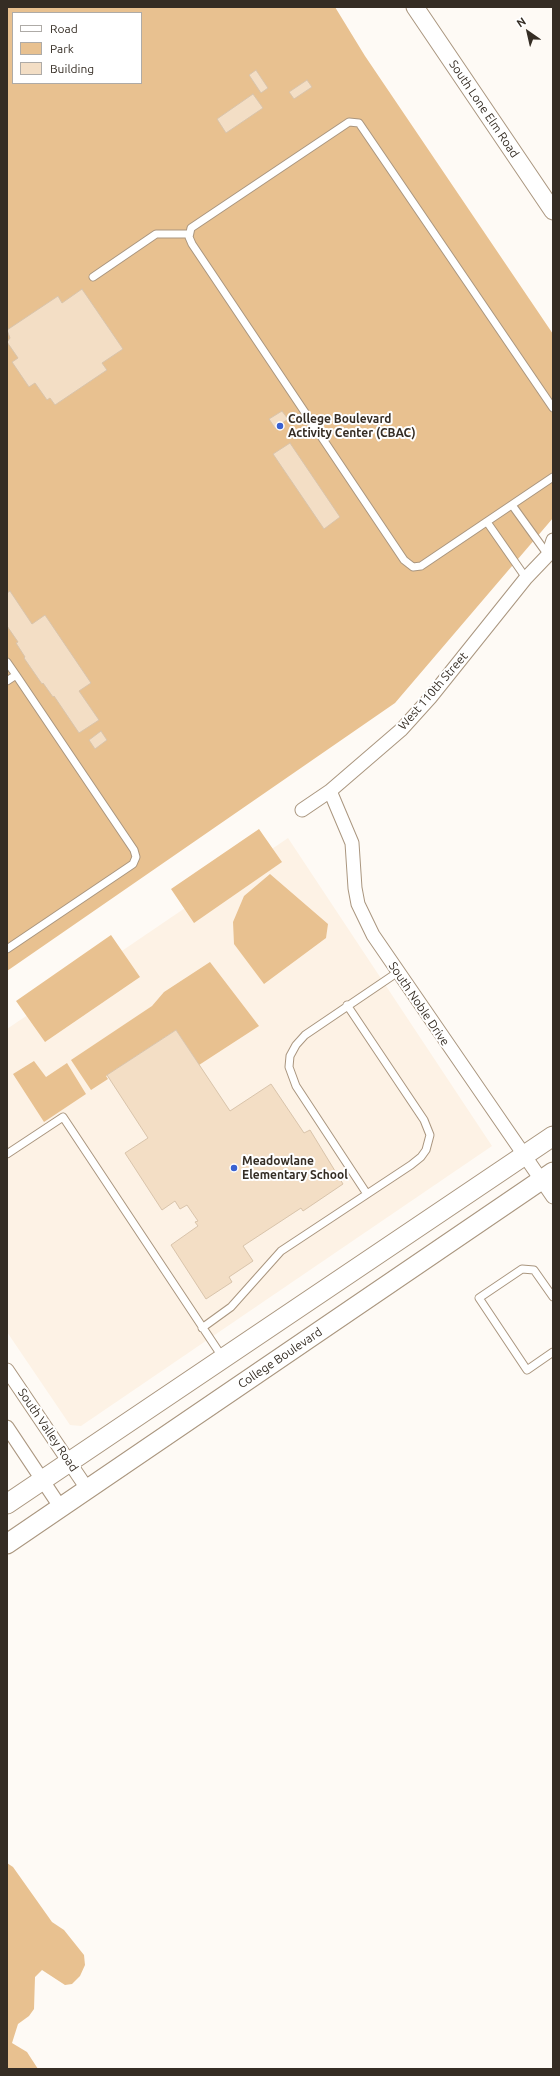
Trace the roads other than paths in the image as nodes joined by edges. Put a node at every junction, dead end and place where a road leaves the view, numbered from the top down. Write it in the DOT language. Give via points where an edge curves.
graph roads {
  1 [pos="415,7"];
  2 [pos="553,211"];
  3 [pos="189,234"];
  4 [pos="93,277"];
  5 [pos="553,408"];
  6 [pos="553,477"];
  7 [pos="512,505"];
  8 [pos="487,522"];
  9 [pos="553,540"];
  10 [pos="550,555"];
  11 [pos="526,578"];
  12 [pos="7,662"];
  13 [pos="16,675"];
  14 [pos="7,682"];
  15 [pos="330,791"];
  16 [pos="302,810"];
  17 [pos="7,948"];
  18 [pos="398,972"];
  19 [pos="347,1005"];
  20 [pos="553,1136"];
  21 [pos="7,1154"];
  22 [pos="524,1155"];
  23 [pos="547,1176"];
  24 [pos="367,1194"];
  25 [pos="553,1197"];
  26 [pos="553,1297"];
  27 [pos="202,1328"];
  28 [pos="553,1352"];
  29 [pos="223,1358"];
  30 [pos="7,1370"];
  31 [pos="7,1427"];
  32 [pos="69,1462"];
  33 [pos="42,1480"];
  34 [pos="88,1490"];
  35 [pos="7,1504"];
  36 [pos="62,1508"];
  37 [pos="7,1544"];
  1 -- 2 [label="street, South Lone Elm Road"];
  3 -- 4 [label="lane" via="156,234"];
  3 -- 5 [label="lane" via="193,226 349,122 358,123"];
  3 -- 8 [label="lane" via="192,244 404,560 413,567 421,566"];
  6 -- 7 [label="lane"];
  7 -- 8 [label="lane"];
  7 -- 10 [label="lane"];
  8 -- 11 [label="lane"];
  9 -- 10 [label="street, West 110th Street"];
  10 -- 11 [label="street, West 110th Street"];
  11 -- 15 [label="street, West 110th Street" via="411,719"];
  12 -- 13 [label="lane"];
  13 -- 14 [label="lane"];
  13 -- 17 [label="lane" via="134,850 136,857 134,864"];
  15 -- 16 [label="street, West 110th Street"];
  15 -- 18 [label="street, South Noble Drive" via="352,843 358,904 373,934"];
  18 -- 19 [label="lane"];
  18 -- 22 [label="street, South Noble Drive"];
  19 -- 24 [label="lane" via="296,1045 290,1056 289,1067 296,1086"];
  19 -- 24 [label="lane" via="424,1120 430,1135 421,1157"];
  20 -- 22 [label="main road"];
  21 -- 27 [label="lane" via="63,1117"];
  22 -- 23 [label="street, South Noble Drive"];
  22 -- 29 [label="main road"];
  23 -- 25 [label="street, South Noble Drive"];
  23 -- 34 [label="main road, College Boulevard"];
  24 -- 27 [label="lane" via="281,1251 231,1307"];
  26 -- 28 [label="lane" via="534,1270 522,1269 479,1298 527,1370"];
  27 -- 29 [label="lane"];
  29 -- 32 [label="main road"];
  30 -- 32 [label="street, South Valley Road"];
  31 -- 33 [label="street"];
  32 -- 33 [label="main road"];
  32 -- 34 [label="street, South Valley Road"];
  33 -- 35 [label="main road"];
  33 -- 36 [label="street"];
  34 -- 36 [label="main road, College Boulevard"];
  36 -- 37 [label="main road, College Boulevard"];
}
